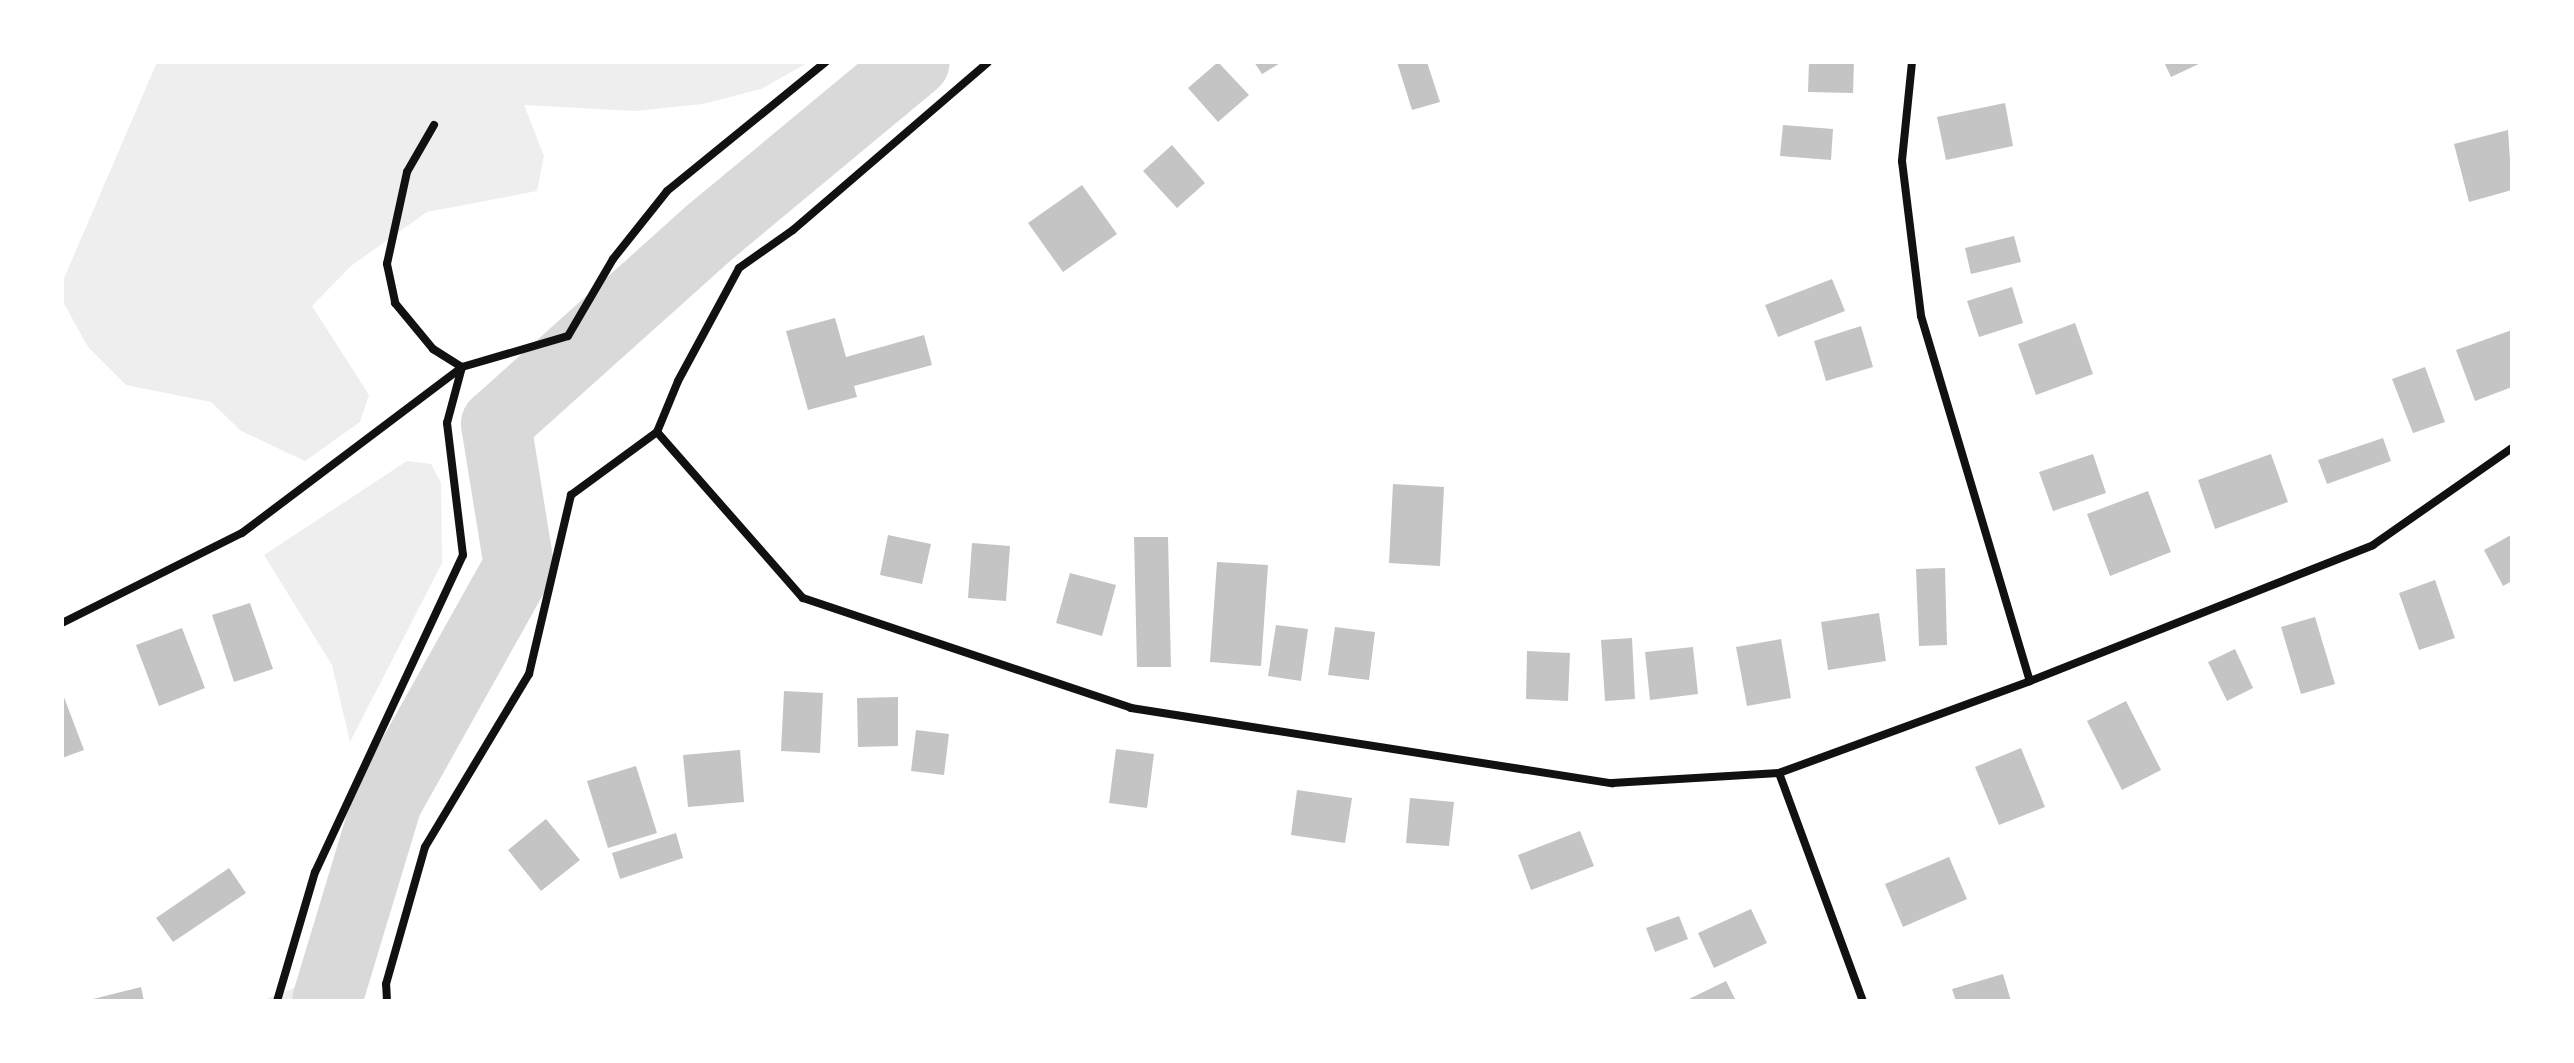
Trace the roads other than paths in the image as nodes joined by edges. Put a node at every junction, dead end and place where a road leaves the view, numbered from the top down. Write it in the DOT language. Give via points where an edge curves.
graph roads {
  1 [pos="826,62"];
  2 [pos="988,62"];
  3 [pos="1912,62"];
  4 [pos="434,125"];
  5 [pos="462,367"];
  6 [pos="657,432"];
  7 [pos="2512,448"];
  8 [pos="62,623"];
  9 [pos="2030,681"];
  10 [pos="1779,773"];
  11 [pos="277,1001"];
  12 [pos="387,1001"];
  13 [pos="1863,1001"];
  1 -- 5 [label="street" via="667,191 613,259 568,336"];
  2 -- 6 [label="street" via="793,230 739,268 678,381"];
  3 -- 9 [label="street" via="1902,161 1921,316"];
  4 -- 5 [label="street" via="407,172 387,264 395,303 433,349"];
  5 -- 8 [label="street" via="242,533"];
  5 -- 11 [label="street" via="447,423 463,555 315,872"];
  6 -- 10 [label="street" via="803,598 1131,708 1612,783"];
  6 -- 12 [label="street" via="571,495 529,674 425,847 386,984"];
  7 -- 9 [label="street" via="2373,545"];
  9 -- 10 [label="street"];
  10 -- 13 [label="street"];
}
